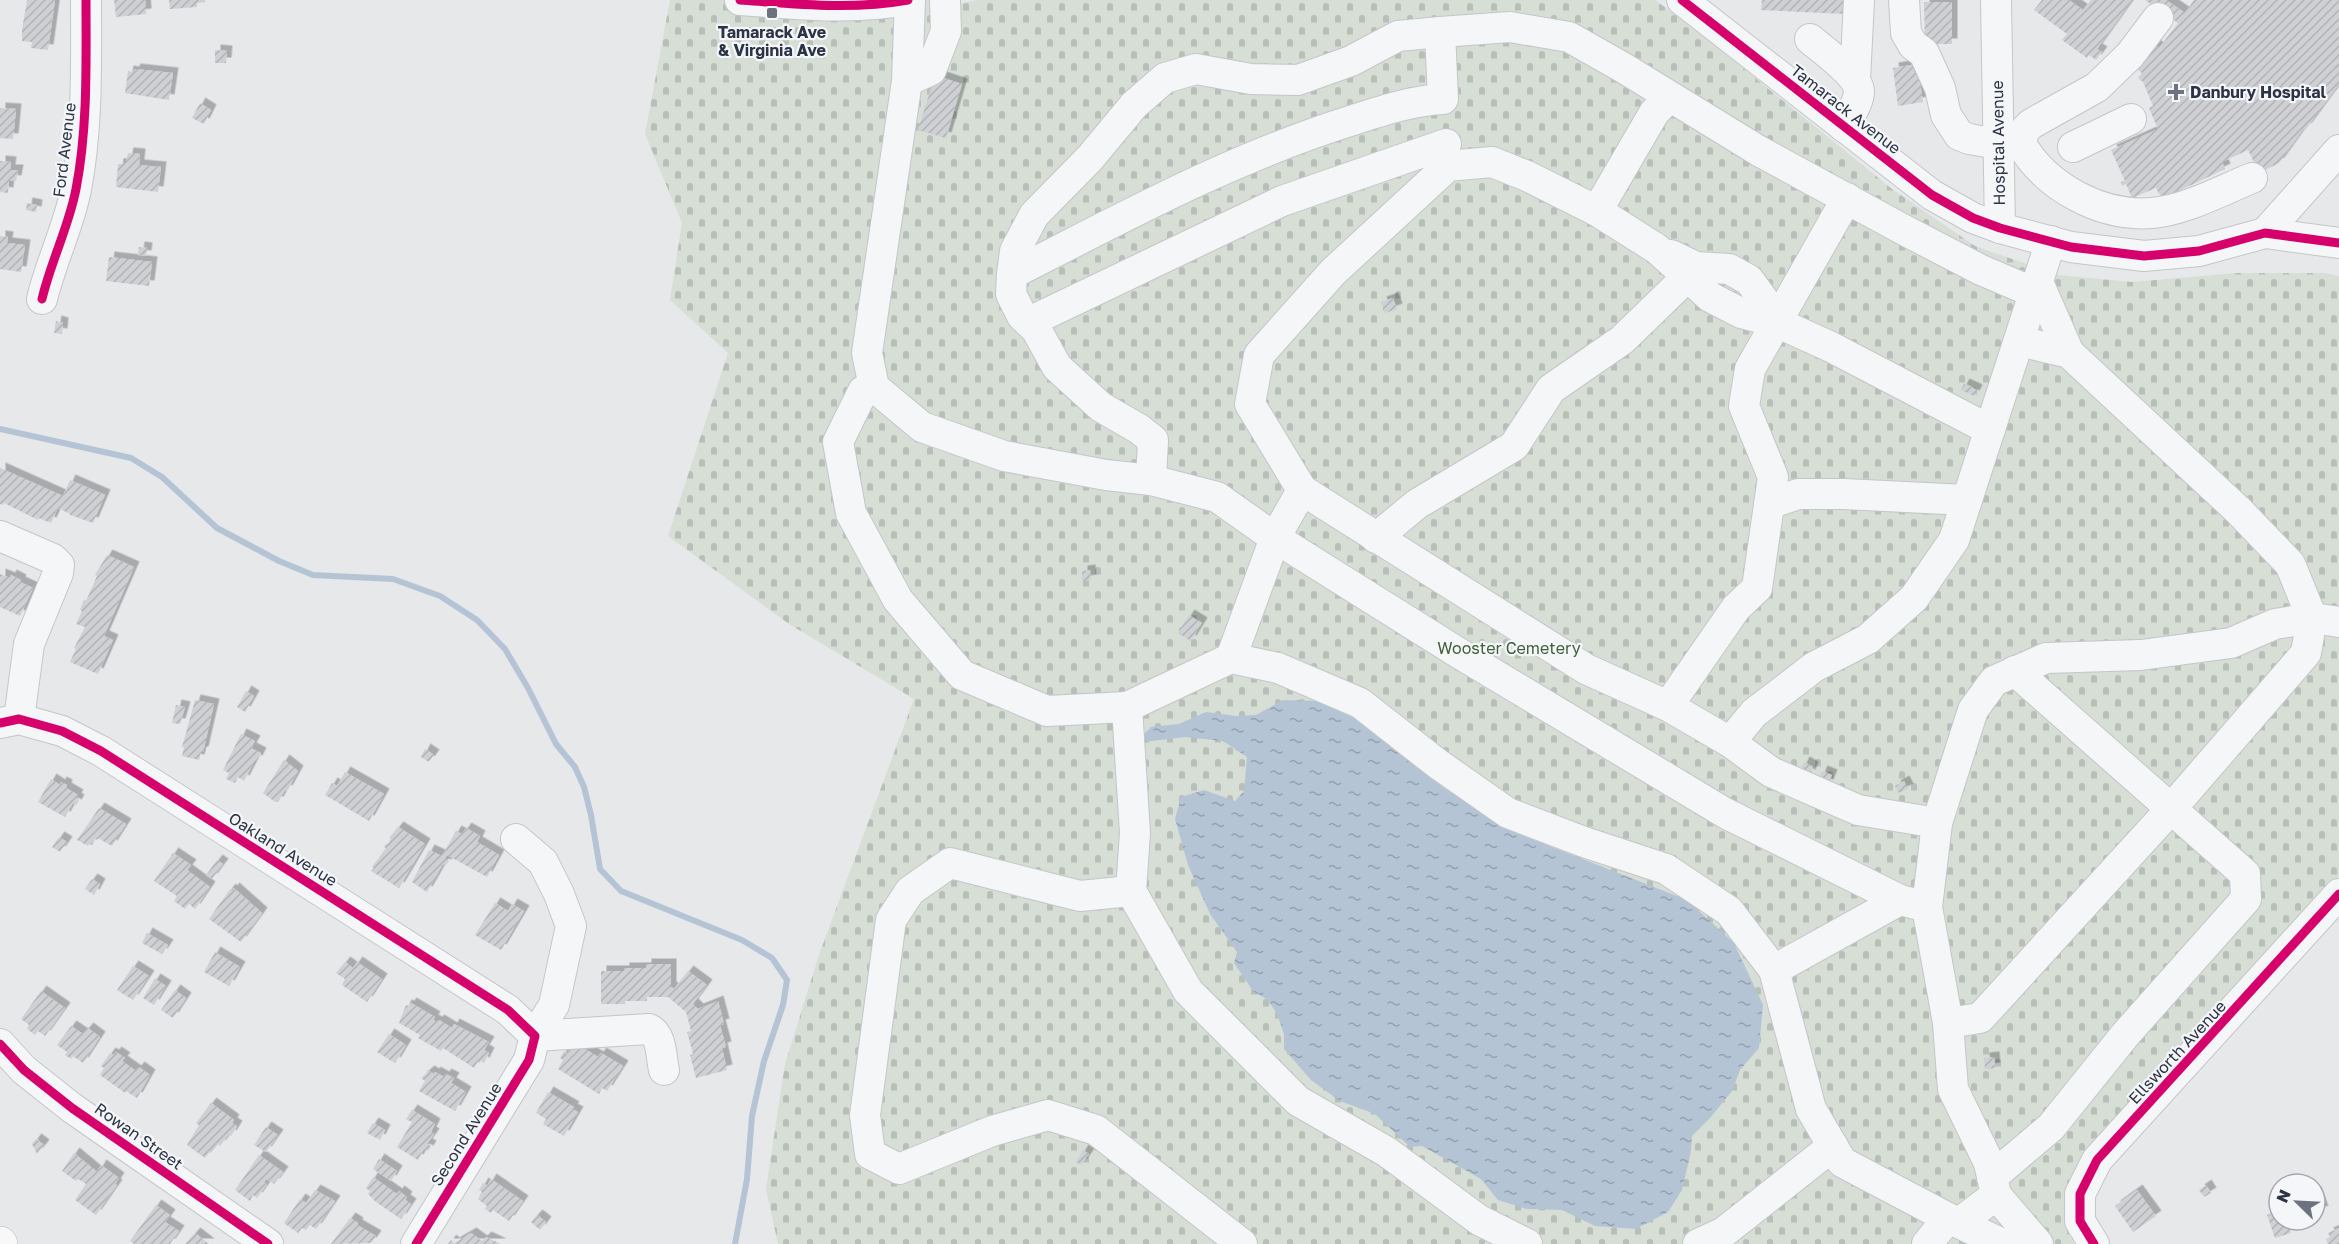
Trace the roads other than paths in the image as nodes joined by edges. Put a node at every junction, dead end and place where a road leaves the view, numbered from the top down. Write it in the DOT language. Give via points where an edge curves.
graph roads {
  1 [pos="86,0"];
  2 [pos="740,0"];
  3 [pos="909,0"];
  4 [pos="945,0"];
  5 [pos="1682,0"];
  6 [pos="1859,0"];
  7 [pos="1904,0"];
  8 [pos="1996,0"];
  9 [pos="2158,18"];
  10 [pos="1440,32"];
  11 [pos="1810,39"];
  12 [pos="2112,74"];
  13 [pos="1855,80"];
  14 [pos="907,81"];
  15 [pos="1669,97"];
  16 [pos="1443,99"];
  17 [pos="1844,127"];
  18 [pos="2009,143"];
  19 [pos="2073,147"];
  20 [pos="2339,150"];
  21 [pos="1447,155"];
  22 [pos="2252,178"];
  23 [pos="1847,198"];
  24 [pos="1597,211"];
  25 [pos="2000,228"];
  26 [pos="2265,233"];
  27 [pos="2051,241"];
  28 [pos="2339,243"];
  29 [pos="1657,249"];
  30 [pos="1012,274"];
  31 [pos="1688,276"];
  32 [pos="2036,286"];
  33 [pos="42,299"];
  34 [pos="1029,322"];
  35 [pos="1776,322"];
  36 [pos="2019,341"];
  37 [pos="2069,353"];
  38 [pos="874,387"];
  39 [pos="1990,430"];
  40 [pos="1151,480"];
  41 [pos="1302,490"];
  42 [pos="1967,500"];
  43 [pos="1770,504"];
  44 [pos="0,536"];
  45 [pos="1275,538"];
  46 [pos="1376,538"];
  47 [pos="2325,620"];
  48 [pos="1231,658"];
  49 [pos="2015,671"];
  50 [pos="1668,706"];
  51 [pos="1127,707"];
  52 [pos="9,721"];
  53 [pos="1730,742"];
  54 [pos="2171,809"];
  55 [pos="1937,823"];
  56 [pos="516,838"];
  57 [pos="1131,891"];
  58 [pos="2339,894"];
  59 [pos="1913,904"];
  60 [pos="1774,970"];
  61 [pos="1948,1023"];
  62 [pos="535,1036"];
  63 [pos="0,1044"];
  64 [pos="664,1070"];
  65 [pos="1833,1146"];
  66 [pos="1994,1186"];
  67 [pos="1953,1221"];
  68 [pos="268,1244"];
  69 [pos="416,1244"];
  70 [pos="1242,1244"];
  71 [pos="1527,1244"];
  72 [pos="1698,1244"];
  73 [pos="1927,1244"];
  74 [pos="2003,1244"];
  75 [pos="2038,1244"];
  76 [pos="2094,1244"];
  1 -- 33 [label="street, Ford Avenue" via="86,94 77,187"];
  2 -- 3 [label="street" via="820,6"];
  3 -- 14 [label="street"];
  4 -- 14 [label="street" via="946,31 931,70"];
  5 -- 17 [label="street, Tamarack Avenue"];
  6 -- 13 [label="street"];
  7 -- 18 [label="street" via="1906,33 1912,45 1924,53 1940,88 1946,115 1959,135"];
  8 -- 18 [label="street, Hospital Avenue"];
  9 -- 12 [label="street"];
  10 -- 15 [label="street" via="1510,27 1569,37"];
  10 -- 16 [label="street"];
  10 -- 30 [label="street" via="1398,36 1351,61 1298,80 1251,79 1196,69 1165,78 1134,105 1090,158 1034,215 1015,251"];
  11 -- 13 [label="street"];
  12 -- 18 [label="street" via="2097,87 2031,124"];
  12 -- 19 [label="street" via="2134,126"];
  13 -- 17 [label="street" via="1857,102"];
  14 -- 38 [label="street" via="867,353"];
  15 -- 23 [label="street"];
  15 -- 24 [label="street" via="1654,113"];
  16 -- 21 [label="street"];
  16 -- 30 [label="street" via="1416,101 1302,136 1161,198"];
  17 -- 25 [label="street, Tamarack Avenue" via="1932,195"];
  18 -- 22 [label="street" via="2061,186 2085,201 2114,210 2151,213 2182,206"];
  18 -- 25 [label="street, Hospital Avenue"];
  20 -- 26 [label="street"];
  21 -- 24 [label="street" via="1492,162"];
  21 -- 34 [label="street" via="1282,201"];
  21 -- 41 [label="street" via="1259,355 1250,404"];
  23 -- 32 [label="street" via="1981,270 2022,287"];
  23 -- 35 [label="street"];
  24 -- 29 [label="street"];
  25 -- 27 [label="street, Hospital Avenue"];
  26 -- 27 [label="street, Hospital Avenue" via="2199,251 2144,256"];
  26 -- 28 [label="street, Hospital Avenue"];
  27 -- 32 [label="street"];
  29 -- 31 [label="street"];
  29 -- 35 [label="street" via="1696,267 1729,269 1749,280"];
  30 -- 34 [label="street" via="1011,294"];
  31 -- 35 [label="street" via="1710,297 1731,308"];
  31 -- 46 [label="street" via="1622,340 1551,389 1514,446 1418,504"];
  32 -- 36 [label="street"];
  32 -- 37 [label="street"];
  34 -- 40 [label="street" via="1056,367 1101,408 1153,441"];
  35 -- 39 [label="street"];
  35 -- 43 [label="street" via="1750,369 1744,406 1773,477"];
  36 -- 37 [label="street"];
  36 -- 39 [label="street"];
  37 -- 47 [label="street" via="2240,511 2290,564"];
  38 -- 40 [label="street" via="922,427 1004,456"];
  38 -- 51 [label="street" via="863,391 838,442 851,513 898,600 962,675 1047,711"];
  39 -- 42 [label="street"];
  40 -- 45 [label="street" via="1217,497"];
  41 -- 45 [label="street"];
  41 -- 46 [label="street"];
  42 -- 43 [label="street" via="1798,494"];
  42 -- 53 [label="street" via="1954,540 1914,598 1868,639 1814,667 1754,713"];
  43 -- 50 [label="street" via="1757,588 1736,608"];
  44 -- 52 [label="street" via="59,565 29,644"];
  45 -- 48 [label="street"];
  45 -- 59 [label="street" via="1725,813"];
  46 -- 50 [label="street" via="1586,669"];
  47 -- 49 [label="street" via="2275,624 2231,643 2141,655 2046,658"];
  47 -- 54 [label="street" via="2306,653"];
  48 -- 51 [label="street"];
  48 -- 60 [label="street" via="1278,668 1360,703 1508,813 1666,869 1729,911"];
  49 -- 54 [label="street"];
  49 -- 55 [label="street" via="1994,681 1973,710"];
  50 -- 53 [label="street"];
  51 -- 57 [label="street" via="1135,832"];
  52 -- 62 [label="street, Oakland Avenue" via="62,731 101,751 508,1010"];
  53 -- 55 [label="street" via="1771,772 1858,810"];
  54 -- 61 [label="street" via="1980,1018"];
  54 -- 66 [label="street" via="2245,874 2246,899 2125,1035 2050,1127"];
  55 -- 59 [label="street"];
  56 -- 62 [label="street, Second Avenue" via="543,862 571,927 554,1005"];
  57 -- 70 [label="street" via="1080,896 950,863 910,891 891,920 865,1115 870,1154 899,1169 992,1131 1048,1115 1096,1130"];
  57 -- 71 [label="street" via="1188,991 1298,1101 1386,1152 1479,1220"];
  58 -- 76 [label="street, Ellsworth Avenue" via="2097,1160 2080,1194 2080,1221"];
  59 -- 60 [label="street"];
  59 -- 61 [label="street"];
  60 -- 65 [label="street" via="1811,1109"];
  61 -- 66 [label="street" via="1953,1089 1989,1163"];
  62 -- 64 [label="street" via="649,1029 658,1038"];
  62 -- 69 [label="street, Second Avenue" via="529,1060"];
  63 -- 68 [label="street, Rowan Street" via="24,1070 72,1108"];
  65 -- 67 [label="street" via="1842,1162"];
  65 -- 72 [label="street" via="1724,1232"];
  66 -- 67 [label="street"];
  66 -- 75 [label="street"];
  67 -- 73 [label="street"];
  67 -- 74 [label="street"];
}
